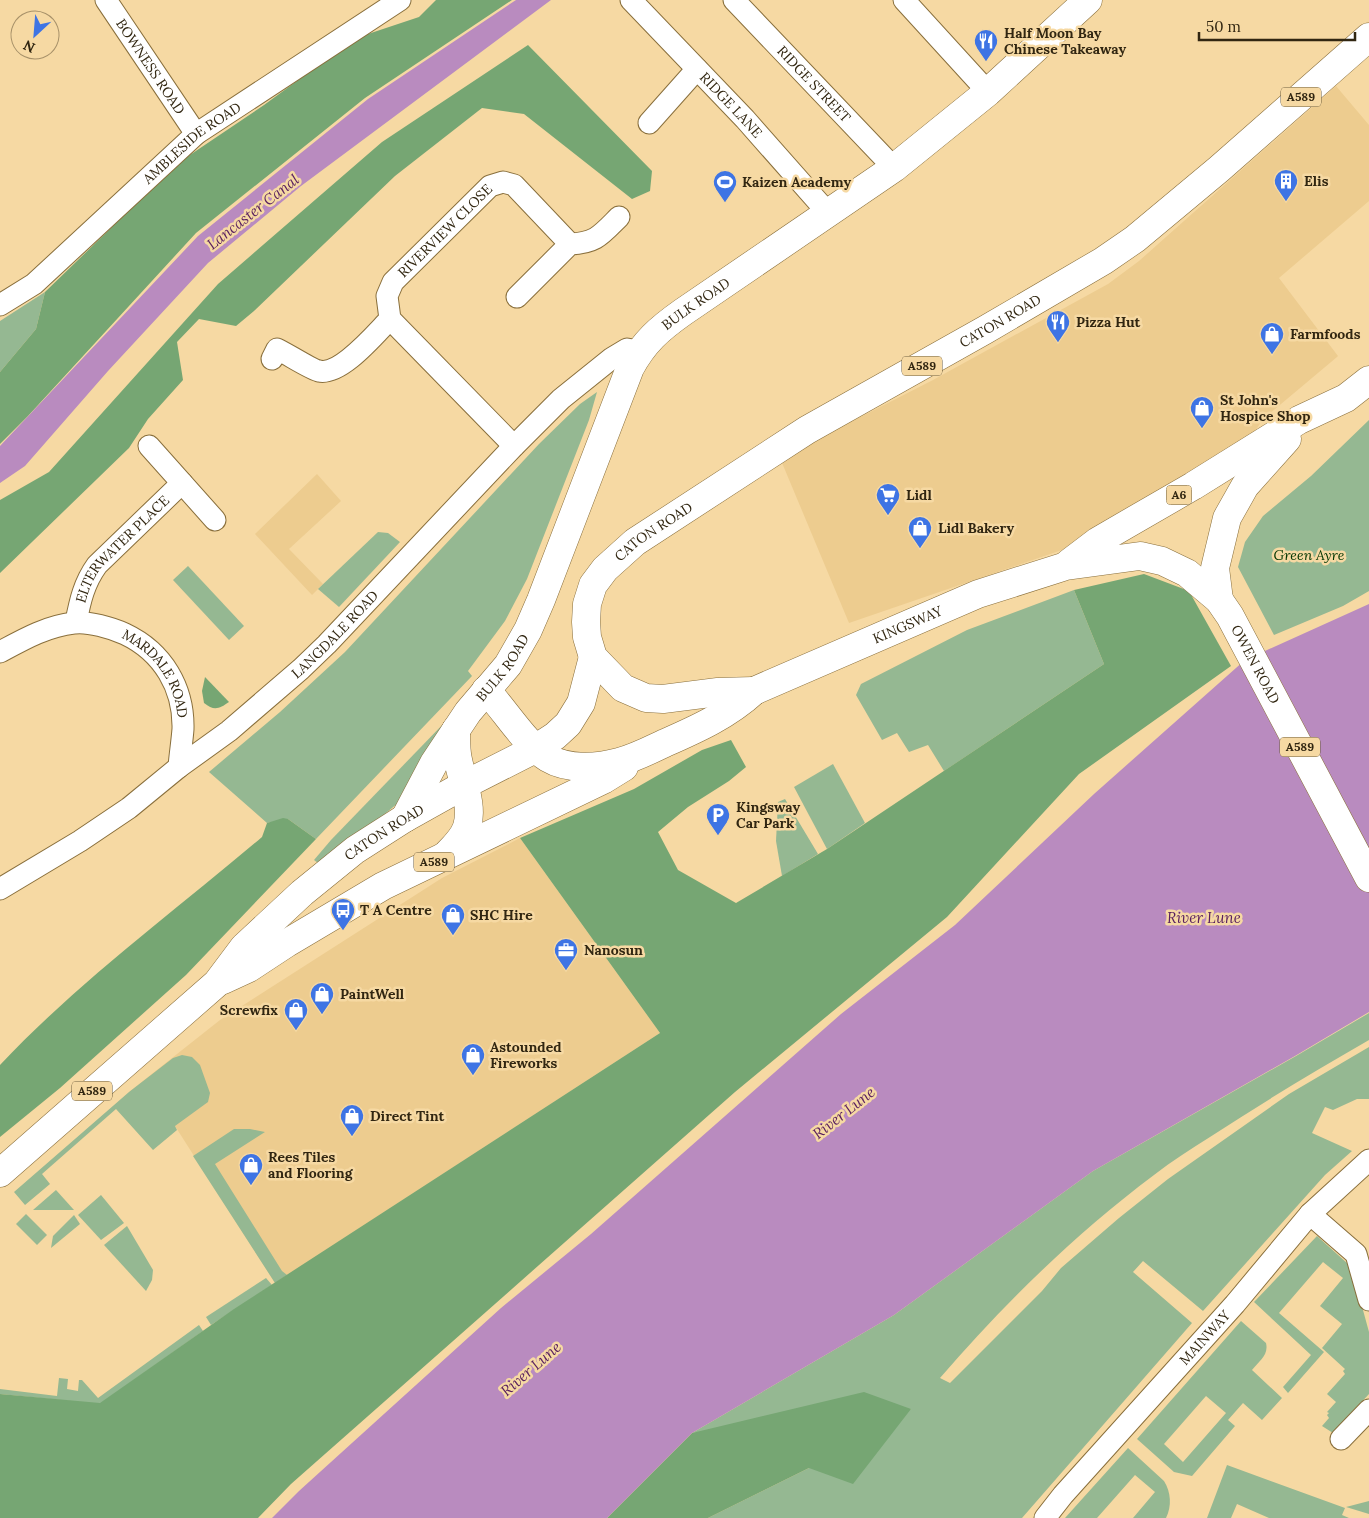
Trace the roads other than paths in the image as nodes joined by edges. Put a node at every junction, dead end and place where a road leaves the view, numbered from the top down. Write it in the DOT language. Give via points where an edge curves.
graph roads {
  1 [pos="106,0"];
  2 [pos="400,0"];
  3 [pos="631,0"];
  4 [pos="734,0"];
  5 [pos="904,0"];
  6 [pos="1088,0"];
  7 [pos="1369,37"];
  8 [pos="698,68"];
  9 [pos="988,92"];
  10 [pos="650,123"];
  11 [pos="196,134"];
  12 [pos="894,168"];
  13 [pos="828,213"];
  14 [pos="619,218"];
  15 [pos="570,244"];
  16 [pos="517,297"];
  17 [pos="0,305"];
  18 [pos="390,319"];
  19 [pos="639,351"];
  20 [pos="272,359"];
  21 [pos="1369,380"];
  22 [pos="1292,424"];
  23 [pos="149,446"];
  24 [pos="514,446"];
  25 [pos="182,484"];
  26 [pos="215,520"];
  27 [pos="1066,566"];
  28 [pos="1225,608"];
  29 [pos="76,622"];
  30 [pos="0,652"];
  31 [pos="593,657"];
  32 [pos="486,690"];
  33 [pos="754,691"];
  34 [pos="456,730"];
  35 [pos="655,748"];
  36 [pos="536,749"];
  37 [pos="179,767"];
  38 [pos="464,785"];
  39 [pos="405,818"];
  40 [pos="446,856"];
  41 [pos="1369,878"];
  42 [pos="0,889"];
  43 [pos="216,982"];
  44 [pos="1369,1160"];
  45 [pos="0,1173"];
  46 [pos="1310,1214"];
  47 [pos="1369,1300"];
  48 [pos="1369,1410"];
  49 [pos="1341,1439"];
  50 [pos="1045,1518"];
  1 -- 11 [label="street, BOWNESS ROAD"];
  2 -- 11 [label="street, AMBLESIDE ROAD"];
  3 -- 8 [label="street, RIDGE LANE"];
  4 -- 12 [label="street, RIDGE STREET"];
  5 -- 9 [label="street"];
  6 -- 9 [label="main road, BULK ROAD"];
  7 -- 31 [label="main road, CATON ROAD / A589" via="1135,239 1010,316 807,430 635,542 605,568 593,585 586,622"];
  8 -- 10 [label="street"];
  8 -- 13 [label="street, RIDGE LANE"];
  9 -- 12 [label="main road, BULK ROAD"];
  11 -- 17 [label="street, AMBLESIDE ROAD" via="34,284"];
  12 -- 13 [label="main road, BULK ROAD"];
  13 -- 19 [label="main road, BULK ROAD" via="669,322"];
  14 -- 15 [label="street" via="598,238 584,244"];
  15 -- 16 [label="street"];
  15 -- 18 [label="street, RIVERVIEW CLOSE" via="514,185 503,182 490,186 393,282 387,296"];
  18 -- 20 [label="street" via="362,348 335,369 320,372 278,349"];
  18 -- 24 [label="street"];
  19 -- 24 [label="street, LANGDALE ROAD" via="627,349 612,358 561,399"];
  19 -- 32 [label="main road, BULK ROAD" via="528,630 508,665"];
  21 -- 22 [label="main road, A6" via="1346,398"];
  22 -- 27 [label="main road, A6" via="1098,541"];
  22 -- 28 [label="main road, A589" via="1287,440 1245,486 1227,518 1215,568"];
  23 -- 25 [label="street, ELTERWATER PLACE"];
  24 -- 37 [label="street, LANGDALE ROAD" via="301,669 229,731"];
  25 -- 26 [label="street, ELTERWATER PLACE"];
  25 -- 29 [label="street, ELTERWATER PLACE" via="96,565 87,579"];
  27 -- 28 [label="main road, OWEN ROAD / A589" via="1140,556 1162,561 1188,574"];
  27 -- 33 [label="main road, KINGSWAY / A589" via="978,594"];
  28 -- 41 [label="main road, OWEN ROAD / A589"];
  29 -- 30 [label="street" via="50,628"];
  29 -- 37 [label="street, MARDALE ROAD" via="112,628 136,639 155,653 170,672 178,693 183,727"];
  31 -- 33 [label="main road, A589" via="623,688 646,698"];
  31 -- 36 [label="main road, CATON ROAD / A589" via="581,704 568,724"];
  32 -- 34 [label="main road, BULK ROAD"];
  32 -- 36 [label="main road"];
  33 -- 35 [label="main road, A589" via="739,705"];
  34 -- 38 [label="main road"];
  34 -- 39 [label="main road, BULK ROAD"];
  35 -- 36 [label="main road" via="619,762 586,766 556,762"];
  35 -- 40 [label="main road, CATON ROAD / A589" via="603,780"];
  36 -- 38 [label="main road, CATON ROAD / A589"];
  37 -- 42 [label="street, LANGDALE ROAD" via="129,808"];
  38 -- 39 [label="main road, CATON ROAD / A589"];
  38 -- 40 [label="main road" via="469,814 466,828 460,841"];
  39 -- 43 [label="main road, CATON ROAD / A589" via="355,850 302,893 244,947"];
  40 -- 43 [label="main road, CATON ROAD / A589" via="376,890 249,968"];
  43 -- 45 [label="main road, CATON ROAD / A589"];
  44 -- 46 [label="street, MAINWAY"];
  46 -- 47 [label="street" via="1356,1254"];
  46 -- 50 [label="street, MAINWAY" via="1235,1304"];
  48 -- 49 [label="street"];
}
